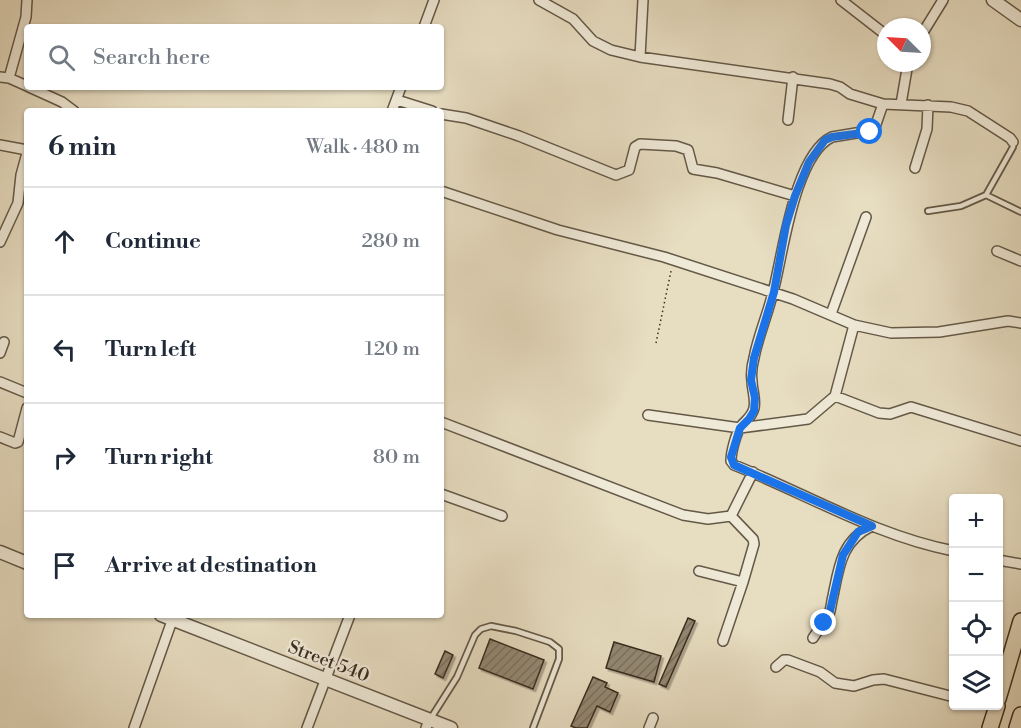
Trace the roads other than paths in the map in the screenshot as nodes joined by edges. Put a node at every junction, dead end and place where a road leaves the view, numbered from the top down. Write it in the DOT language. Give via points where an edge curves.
graph roads {
  1 [pos="27,0"];
  2 [pos="434,0"];
  3 [pos="539,0"];
  4 [pos="643,0"];
  5 [pos="841,0"];
  6 [pos="943,0"];
  7 [pos="993,0"];
  8 [pos="931,19"];
  9 [pos="1021,20"];
  10 [pos="425,24"];
  11 [pos="877,28"];
  12 [pos="640,57"];
  13 [pos="906,72"];
  14 [pos="793,77"];
  15 [pos="4,78"];
  16 [pos="24,85"];
  17 [pos="36,90"];
  18 [pos="400,90"];
  19 [pos="397,100"];
  20 [pos="884,104"];
  21 [pos="901,104"];
  22 [pos="928,105"];
  23 [pos="70,108"];
  24 [pos="393,108"];
  25 [pos="422,108"];
  26 [pos="444,114"];
  27 [pos="788,120"];
  28 [pos="1013,142"];
  29 [pos="0,145"];
  30 [pos="24,151"];
  31 [pos="24,164"];
  32 [pos="915,168"];
  33 [pos="444,192"];
  34 [pos="986,195"];
  35 [pos="795,196"];
  36 [pos="928,211"];
  37 [pos="1021,212"];
  38 [pos="866,217"];
  39 [pos="0,242"];
  40 [pos="998,251"];
  41 [pos="1021,261"];
  42 [pos="774,292"];
  43 [pos="831,314"];
  44 [pos="1021,323"];
  45 [pos="854,325"];
  46 [pos="4,342"];
  47 [pos="0,353"];
  48 [pos="0,382"];
  49 [pos="24,392"];
  50 [pos="835,396"];
  51 [pos="648,415"];
  52 [pos="24,419"];
  53 [pos="444,423"];
  54 [pos="740,428"];
  55 [pos="0,437"];
  56 [pos="1021,441"];
  57 [pos="753,472"];
  58 [pos="444,495"];
  59 [pos="502,516"];
  60 [pos="731,516"];
  61 [pos="872,526"];
  62 [pos="949,550"];
  63 [pos="0,552"];
  64 [pos="24,561"];
  65 [pos="1003,561"];
  66 [pos="1021,564"];
  67 [pos="699,571"];
  68 [pos="743,582"];
  69 [pos="168,618"];
  70 [pos="174,618"];
  71 [pos="349,618"];
  72 [pos="1021,621"];
  73 [pos="813,638"];
  74 [pos="723,641"];
  75 [pos="776,667"];
  76 [pos="1003,678"];
  77 [pos="326,679"];
  78 [pos="949,696"];
  79 [pos="994,710"];
  80 [pos="1021,715"];
  81 [pos="653,718"];
  82 [pos="428,724"];
  83 [pos="134,728"];
  84 [pos="307,728"];
  85 [pos="451,728"];
  86 [pos="534,728"];
  87 [pos="649,728"];
  88 [pos="990,728"];
  89 [pos="1017,728"];
  1 -- 15 [label="street" via="26,17"];
  2 -- 10 [label="street"];
  3 -- 12 [label="street" via="573,19 593,41"];
  4 -- 12 [label="street"];
  5 -- 11 [label="street"];
  6 -- 8 [label="street"];
  7 -- 9 [label="street"];
  12 -- 14 [label="street"];
  13 -- 21 [label="street"];
  14 -- 20 [label="street" via="840,87"];
  14 -- 27 [label="street"];
  15 -- 16 [label="street"];
  17 -- 23 [label="street"];
  18 -- 19 [label="street"];
  19 -- 24 [label="street"];
  19 -- 25 [label="street"];
  20 -- 21 [label="street"];
  20 -- 35 [label="street" via="874,130 832,137 820,145"];
  21 -- 22 [label="street"];
  22 -- 28 [label="street" via="968,111"];
  22 -- 32 [label="street" via="927,129"];
  26 -- 35 [label="street" via="519,136 616,174 629,170 635,147 640,144 676,146 688,150 697,171 717,173"];
  28 -- 34 [label="lane"];
  29 -- 30 [label="street"];
  31 -- 39 [label="street" via="18,203"];
  33 -- 42 [label="street" via="558,230"];
  34 -- 36 [label="lane" via="961,206"];
  34 -- 37 [label="lane"];
  35 -- 42 [label="street"];
  38 -- 43 [label="street"];
  40 -- 41 [label="street"];
  42 -- 43 [label="street"];
  42 -- 54 [label="street" via="754,358 754,411"];
  43 -- 45 [label="street"];
  44 -- 45 [label="street" via="891,333"];
  45 -- 50 [label="street"];
  46 -- 47 [label="street"];
  48 -- 49 [label="street"];
  50 -- 54 [label="street" via="808,418"];
  50 -- 56 [label="street" via="890,414 911,407"];
  51 -- 54 [label="street"];
  52 -- 55 [label="street" via="18,442"];
  53 -- 60 [label="street" via="683,514 708,519"];
  54 -- 57 [label="street" via="731,461"];
  57 -- 60 [label="street"];
  57 -- 61 [label="street"];
  58 -- 59 [label="street"];
  60 -- 68 [label="street" via="754,544"];
  61 -- 62 [label="street"];
  61 -- 73 [label="street" via="858,532 843,555 827,619"];
  63 -- 64 [label="street"];
  65 -- 66 [label="street"];
  67 -- 68 [label="street"];
  68 -- 74 [label="street"];
  69 -- 83 [label="street"];
  70 -- 77 [label="street, Street 540"];
  71 -- 77 [label="street"];
  72 -- 76 [label="main road"];
  75 -- 78 [label="street" via="788,660 820,672 835,683 854,686 884,679"];
  77 -- 82 [label="street, Street 540"];
  77 -- 84 [label="street"];
  79 -- 88 [label="main road"];
  80 -- 89 [label="main road"];
  81 -- 87 [label="street"];
  82 -- 85 [label="street, Street 540"];
  82 -- 86 [label="lane" via="457,677 475,634 491,626 550,642 559,649 559,659"];
}
